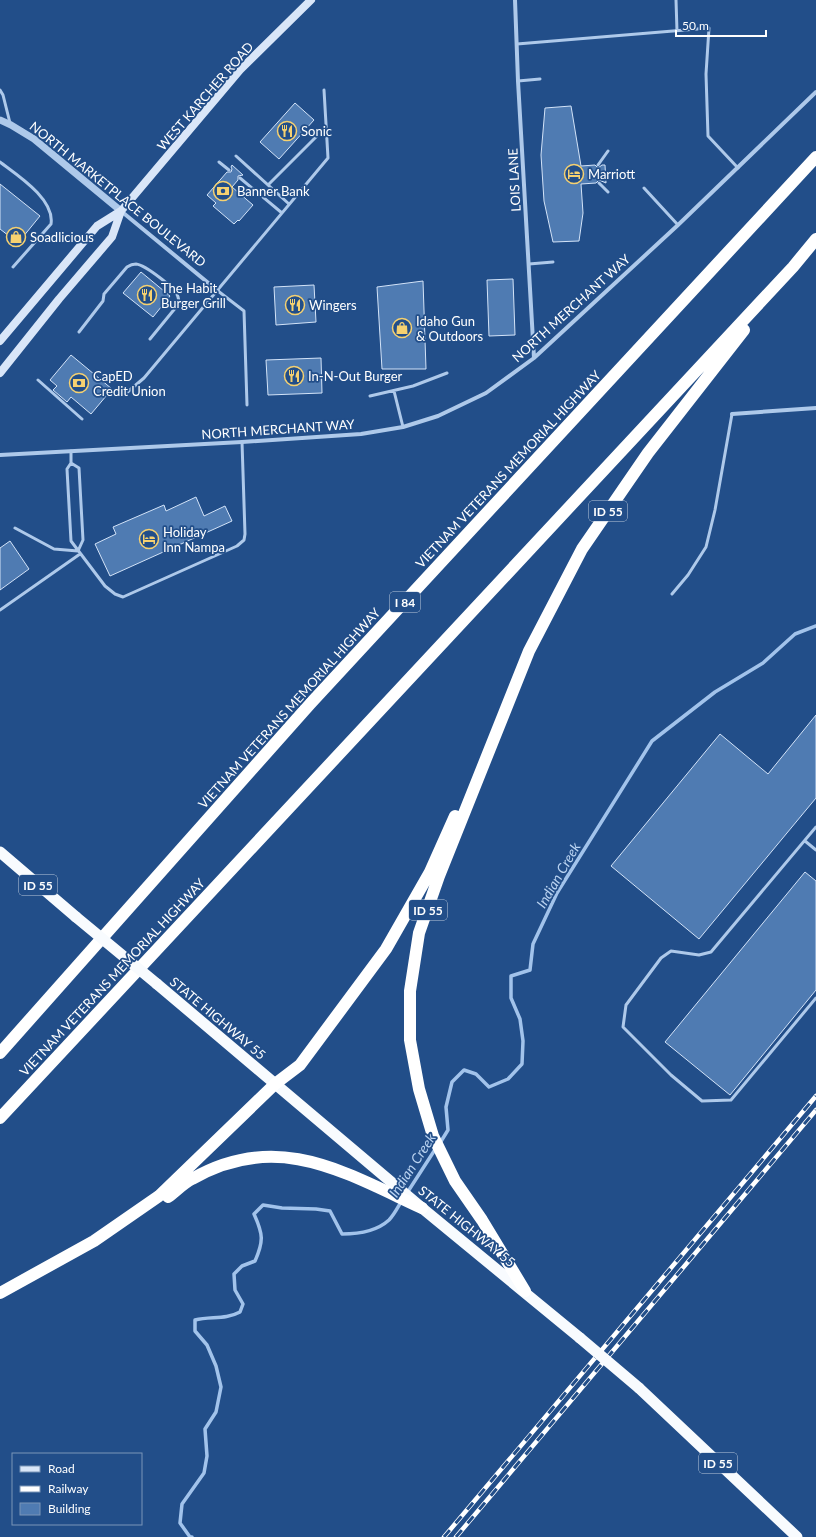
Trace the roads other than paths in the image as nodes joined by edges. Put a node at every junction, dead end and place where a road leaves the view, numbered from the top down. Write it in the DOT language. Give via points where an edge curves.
graph roads {
  1 [pos="515,0"];
  2 [pos="676,0"];
  3 [pos="307,1"];
  4 [pos="677,31"];
  5 [pos="517,44"];
  6 [pos="540,79"];
  7 [pos="518,81"];
  8 [pos="0,90"];
  9 [pos="324,90"];
  10 [pos="816,92"];
  11 [pos="0,120"];
  12 [pos="11,125"];
  13 [pos="326,126"];
  14 [pos="608,151"];
  15 [pos="236,156"];
  16 [pos="816,157"];
  17 [pos="0,162"];
  18 [pos="219,162"];
  19 [pos="598,165"];
  20 [pos="738,168"];
  21 [pos="229,170"];
  22 [pos="240,178"];
  23 [pos="599,183"];
  24 [pos="268,185"];
  25 [pos="644,188"];
  26 [pos="608,192"];
  27 [pos="290,204"];
  28 [pos="121,211"];
  29 [pos="282,213"];
  30 [pos="678,225"];
  31 [pos="816,239"];
  32 [pos="553,262"];
  33 [pos="529,264"];
  34 [pos="13,267"];
  35 [pos="793,267"];
  36 [pos="218,291"];
  37 [pos="79,332"];
  38 [pos="150,339"];
  39 [pos="0,341"];
  40 [pos="534,358"];
  41 [pos="0,373"];
  42 [pos="447,373"];
  43 [pos="38,380"];
  44 [pos="394,391"];
  45 [pos="124,395"];
  46 [pos="370,396"];
  47 [pos="247,405"];
  48 [pos="816,408"];
  49 [pos="732,414"];
  50 [pos="82,418"];
  51 [pos="403,427"];
  52 [pos="242,442"];
  53 [pos="71,451"];
  54 [pos="0,455"];
  55 [pos="71,463"];
  56 [pos="15,528"];
  57 [pos="78,550"];
  58 [pos="80,554"];
  59 [pos="672,594"];
  60 [pos="0,610"];
  61 [pos="529,651"];
  62 [pos="816,827"];
  63 [pos="805,841"];
  64 [pos="816,850"];
  65 [pos="0,852"];
  66 [pos="816,998"];
  67 [pos="0,1053"];
  68 [pos="275,1084"];
  69 [pos="0,1118"];
  70 [pos="422,1208"];
  71 [pos="525,1291"];
  72 [pos="0,1293"];
  73 [pos="0,1298"];
  74 [pos="797,1537"];
  1 -- 5 [label="street, LOIS LANE"];
  2 -- 4 [label="lane"];
  3 -- 28 [label="main road, WEST KARCHER ROAD" via="240,70"];
  4 -- 5 [label="lane"];
  4 -- 20 [label="lane" via="709,28 706,74 708,136"];
  5 -- 7 [label="street, LOIS LANE"];
  6 -- 7 [label="lane"];
  7 -- 33 [label="street, LOIS LANE"];
  8 -- 12 [label="lane"];
  9 -- 13 [label="lane"];
  10 -- 20 [label="street, NORTH MERCHANT WAY"];
  11 -- 12 [label="street, NORTH MARKETPLACE BOULEVARD"];
  12 -- 28 [label="street, NORTH MARKETPLACE BOULEVARD" via="34,139"];
  13 -- 24 [label="lane"];
  13 -- 27 [label="lane" via="328,158"];
  14 -- 19 [label="lane"];
  15 -- 24 [label="lane"];
  16 -- 67 [label="highway, VIETNAM VETERANS MEMORIAL HIGHWAY / I 84" via="310,704"];
  17 -- 34 [label="lane" via="22,178 40,196 52,216 51,224"];
  18 -- 21 [label="lane"];
  20 -- 30 [label="street, NORTH MERCHANT WAY"];
  22 -- 29 [label="lane"];
  23 -- 26 [label="lane"];
  24 -- 27 [label="lane"];
  25 -- 30 [label="lane"];
  27 -- 29 [label="lane"];
  28 -- 36 [label="street, NORTH MARKETPLACE BOULEVARD"];
  28 -- 39 [label="main road, WEST KARCHER ROAD" via="97,226"];
  28 -- 41 [label="main road, WEST KARCHER ROAD" via="112,237"];
  29 -- 36 [label="lane"];
  30 -- 40 [label="street, NORTH MERCHANT WAY"];
  31 -- 35 [label="highway, VIETNAM VETERANS MEMORIAL HIGHWAY"];
  32 -- 33 [label="lane"];
  33 -- 40 [label="street, LOIS LANE"];
  35 -- 61 [label="highway, ID 55" via="643,460 582,549"];
  35 -- 69 [label="highway, VIETNAM VETERANS MEMORIAL HIGHWAY"];
  36 -- 45 [label="lane" via="144,378"];
  36 -- 47 [label="lane" via="244,311"];
  37 -- 38 [label="lane" via="103,301 104,294 131,264 136,264 149,270 174,290 179,302"];
  40 -- 51 [label="street, NORTH MERCHANT WAY" via="486,393 438,416"];
  42 -- 44 [label="lane"];
  43 -- 50 [label="lane"];
  44 -- 46 [label="lane"];
  44 -- 51 [label="lane"];
  48 -- 49 [label="street"];
  49 -- 59 [label="lane" via="706,547"];
  51 -- 52 [label="street, NORTH MERCHANT WAY" via="361,434"];
  52 -- 53 [label="street, NORTH MERCHANT WAY"];
  52 -- 58 [label="lane" via="245,534 241,543 123,597 105,586"];
  53 -- 54 [label="street, NORTH MERCHANT WAY"];
  53 -- 55 [label="lane"];
  55 -- 57 [label="lane" via="67,469 71,540"];
  55 -- 57 [label="lane" via="79,468 83,540"];
  56 -- 57 [label="lane" via="54,549"];
  57 -- 58 [label="lane"];
  58 -- 60 [label="lane"];
  61 -- 68 [label="highway" via="430,872 386,949 300,1065"];
  61 -- 71 [label="highway, ID 55" via="439,876 419,933 410,990 410,1040 433,1136 455,1181"];
  62 -- 63 [label="lane"];
  63 -- 64 [label="lane"];
  63 -- 66 [label="lane" via="711,952 699,955 671,951 661,958 626,1005 623,1027 671,1075 702,1101 731,1100"];
  65 -- 68 [label="highway, STATE HIGHWAY 55 / ID 55, bridge"];
  68 -- 70 [label="highway, STATE HIGHWAY 55 / ID 55"];
  68 -- 72 [label="highway" via="159,1196 94,1241"];
  70 -- 71 [label="highway, STATE HIGHWAY 55 / ID 55"];
  70 -- 73 [label="highway" via="317,1162 282,1156 252,1157 219,1165 191,1179 98,1247 32,1284"];
  71 -- 74 [label="highway, STATE HIGHWAY 55 / ID 55, bridge" via="639,1388"];
}
